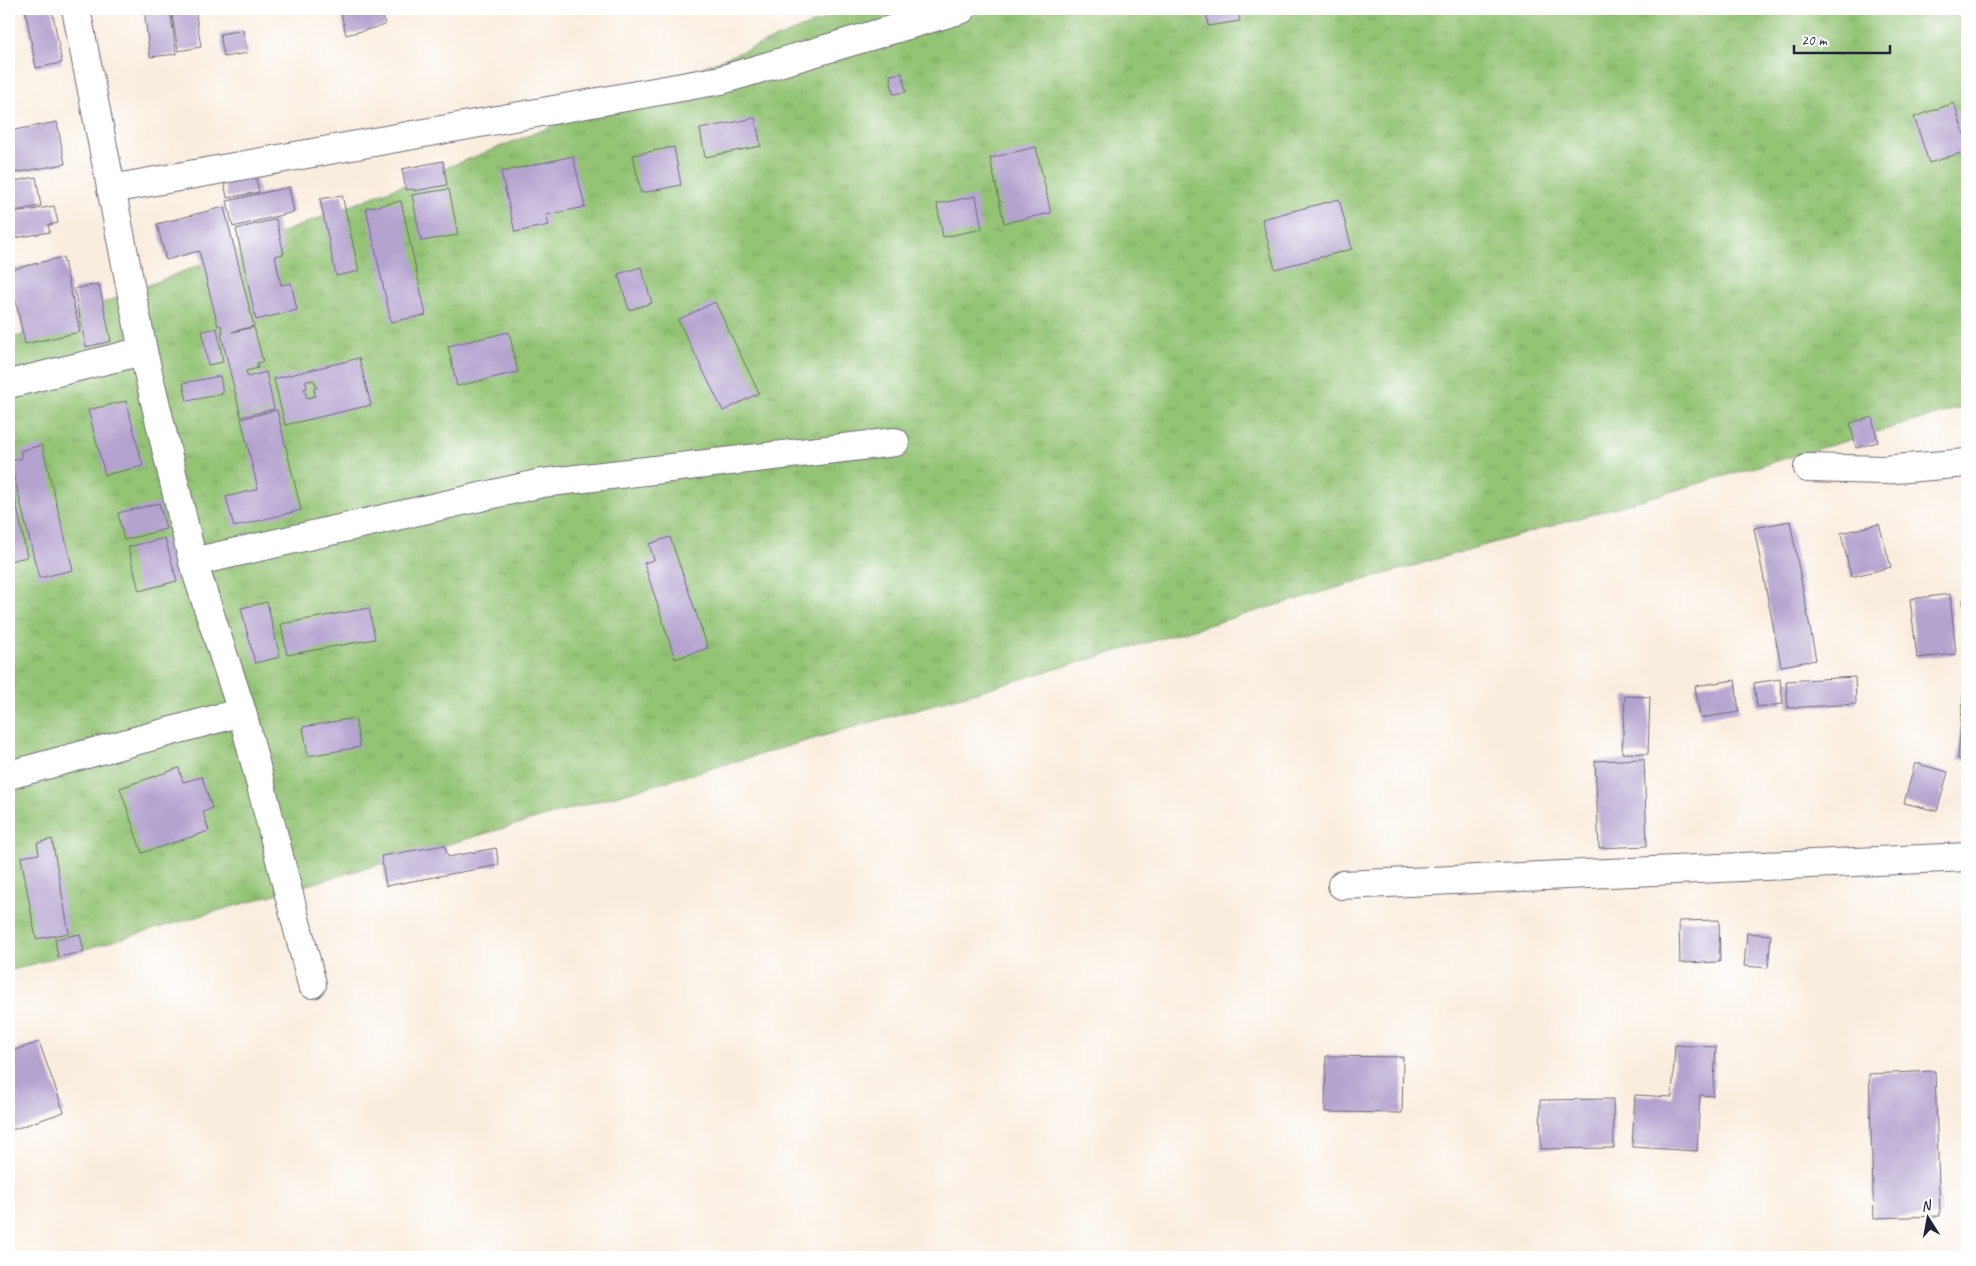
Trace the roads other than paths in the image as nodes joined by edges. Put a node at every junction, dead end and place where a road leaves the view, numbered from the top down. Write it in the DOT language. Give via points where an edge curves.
graph roads {
  1 [pos="76,9"];
  2 [pos="962,9"];
  3 [pos="111,189"];
  4 [pos="143,352"];
  5 [pos="9,384"];
  6 [pos="895,442"];
  7 [pos="1967,463"];
  8 [pos="1808,468"];
  9 [pos="193,562"];
  10 [pos="242,712"];
  11 [pos="9,775"];
  12 [pos="1967,857"];
  13 [pos="1342,885"];
  14 [pos="312,984"];
  1 -- 3 [label="street"];
  2 -- 3 [label="street" via="721,80"];
  3 -- 4 [label="street"];
  4 -- 5 [label="street"];
  4 -- 9 [label="street"];
  6 -- 9 [label="street" via="542,483"];
  7 -- 8 [label="street" via="1883,470"];
  9 -- 10 [label="street"];
  10 -- 11 [label="street"];
  10 -- 14 [label="street"];
  12 -- 13 [label="street"];
}
